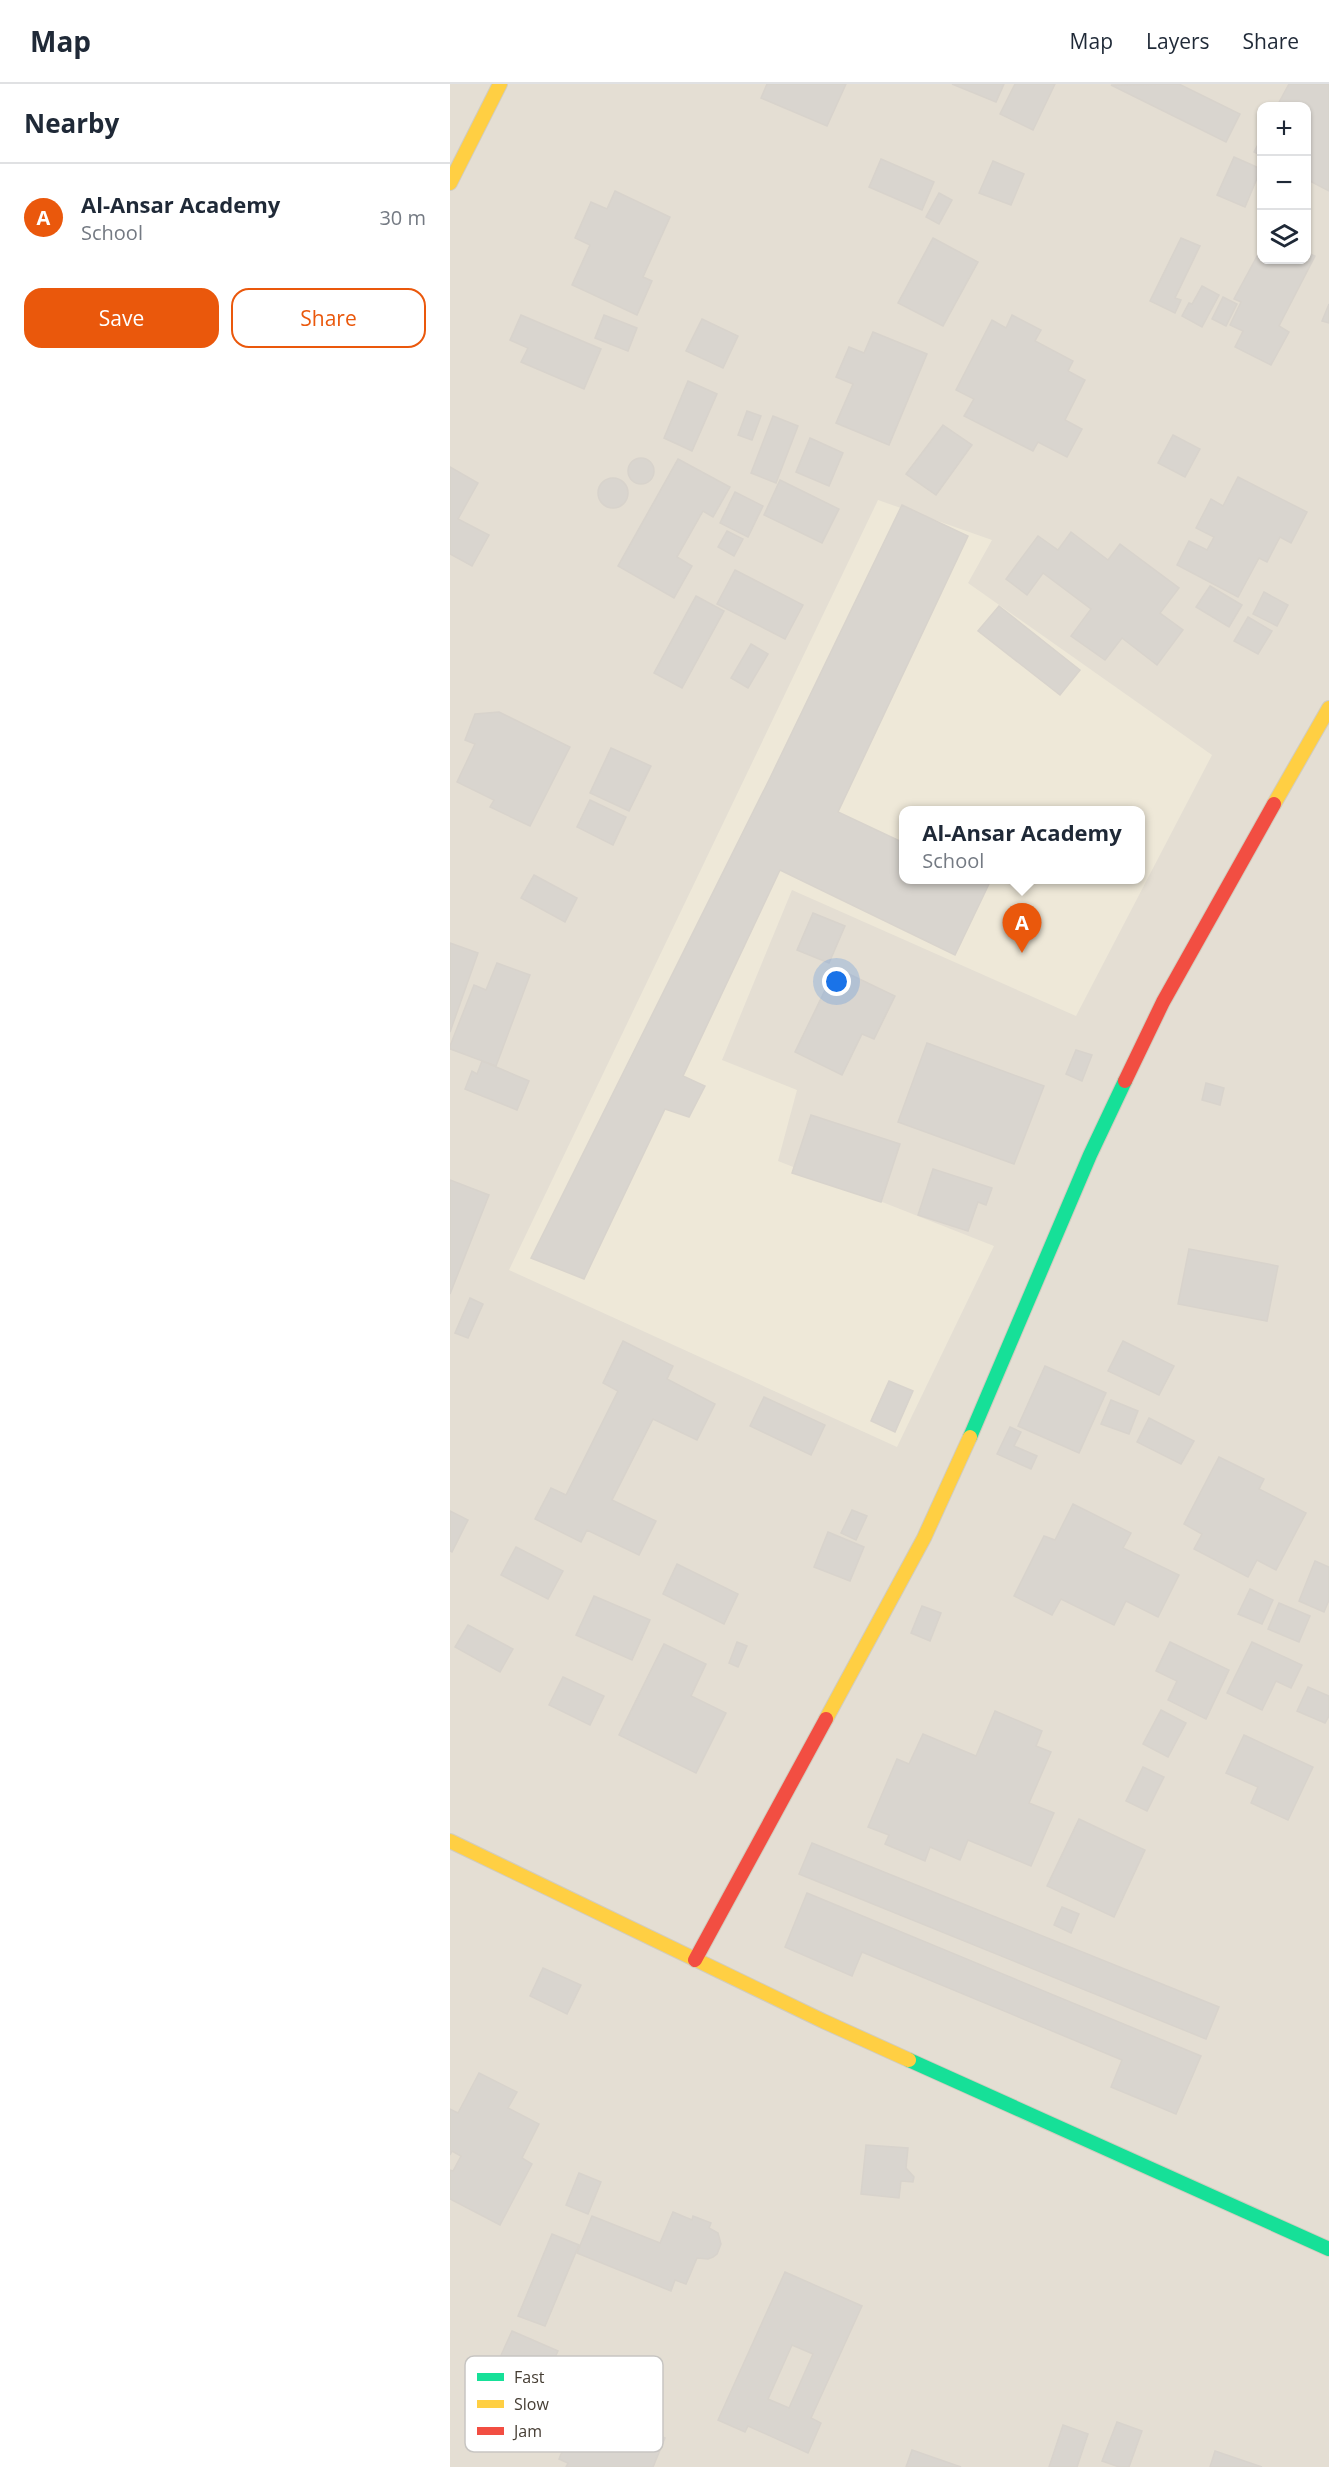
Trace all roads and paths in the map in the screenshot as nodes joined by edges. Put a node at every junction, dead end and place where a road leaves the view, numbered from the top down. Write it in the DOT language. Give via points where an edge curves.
graph roads {
  1 [pos="500,84"];
  2 [pos="450,183"];
  3 [pos="1329,708"];
  4 [pos="450,1841"];
  5 [pos="695,1960"];
  6 [pos="1329,2249"];
  1 -- 2 [label="street"];
  3 -- 5 [label="street" via="1163,1002 1090,1155 988,1398 924,1538"];
  4 -- 5 [label="street"];
  5 -- 6 [label="street"];
}
